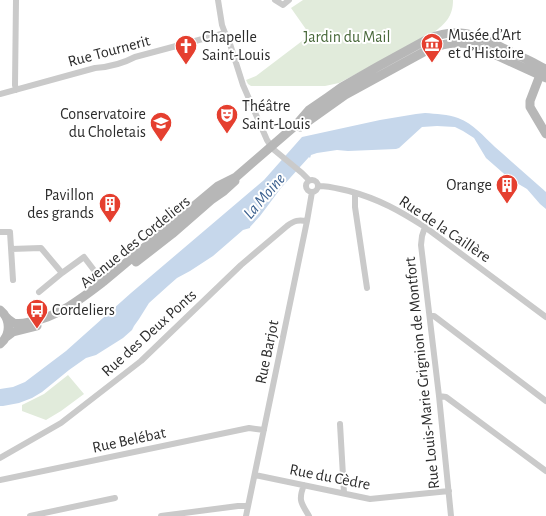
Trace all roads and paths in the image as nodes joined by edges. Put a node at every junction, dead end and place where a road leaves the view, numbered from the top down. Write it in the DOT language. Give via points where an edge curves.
graph roads {
  1 [pos="16,0"];
  2 [pos="218,0"];
  3 [pos="275,0"];
  4 [pos="289,0"];
  5 [pos="225,33"];
  6 [pos="544,74"];
  7 [pos="16,90"];
  8 [pos="0,94"];
  9 [pos="546,134"];
  10 [pos="274,150"];
  11 [pos="308,180"];
  12 [pos="319,186"];
  13 [pos="312,192"];
  14 [pos="355,193"];
  15 [pos="308,221"];
  16 [pos="425,227"];
  17 [pos="0,232"];
  18 [pos="11,249"];
  19 [pos="62,273"];
  20 [pos="13,280"];
  21 [pos="103,282"];
  22 [pos="367,288"];
  23 [pos="39,292"];
  24 [pos="3,313"];
  25 [pos="430,316"];
  26 [pos="546,317"];
  27 [pos="3,341"];
  28 [pos="439,396"];
  29 [pos="546,401"];
  30 [pos="340,424"];
  31 [pos="264,430"];
  32 [pos="0,458"];
  33 [pos="546,471"];
  34 [pos="255,475"];
  35 [pos="0,480"];
  36 [pos="304,485"];
  37 [pos="449,491"];
  38 [pos="344,493"];
  39 [pos="115,498"];
  40 [pos="248,506"];
  41 [pos="30,516"];
  42 [pos="160,516"];
  43 [pos="246,516"];
  44 [pos="309,516"];
  45 [pos="451,516"];
  1 -- 7 [label="street"];
  2 -- 5 [label="street"];
  3 -- 4 [label="street" via="283,5"];
  5 -- 7 [label="street, Rue Tournerit" via="135,57 110,67 95,68"];
  5 -- 10 [label="street" via="243,84"];
  6 -- 9 [label="main road" via="530,101 530,106"];
  6 -- 10 [label="main road" via="484,49 466,38 441,45 345,95 294,130"];
  7 -- 8 [label="street, Rue Tournerit"];
  10 -- 11 [label="street"];
  10 -- 21 [label="main road, Avenue des Cordeliers" via="236,177 218,186"];
  10 -- 27 [label="main road, Avenue des Cordeliers" via="107,286 56,319 14,332"];
  11 -- 12 [label="street" via="318,182"];
  11 -- 13 [label="street" via="306,186"];
  12 -- 13 [label="street" via="318,190"];
  12 -- 14 [label="street, Rue de la Caillère" via="330,186"];
  13 -- 15 [label="street, Rue Barjot"];
  14 -- 16 [label="street, Rue de la Caillère" via="395,208"];
  14 -- 22 [label="street"];
  15 -- 31 [label="street, Rue Barjot"];
  15 -- 32 [label="street, Rue des Deux Ponts" via="294,221 286,226 124,375 61,423"];
  16 -- 25 [label="street, Rue Louis-Marie Grignion de Montfort" via="421,245"];
  16 -- 26 [label="street, Rue de la Caillère"];
  17 -- 18 [label="street" via="10,232"];
  18 -- 19 [label="street" via="41,248"];
  18 -- 20 [label="street"];
  19 -- 21 [label="street" via="84,257"];
  19 -- 23 [label="street"];
  21 -- 24 [label="main road, Avenue des Cordeliers" via="65,309 38,321 14,323"];
  24 -- 27 [label="main road" via="8,332"];
  25 -- 28 [label="street, Rue Louis-Marie Grignion de Montfort"];
  25 -- 29 [label="street" via="434,316"];
  28 -- 33 [label="street" via="446,397"];
  28 -- 37 [label="street, Rue Louis-Marie Grignion de Montfort"];
  30 -- 38 [label="street"];
  31 -- 34 [label="street, Rue Barjot"];
  31 -- 35 [label="street, Rue Belébat" via="249,428"];
  34 -- 36 [label="street, Rue du Cèdre"];
  34 -- 40 [label="street, Rue Barjot"];
  36 -- 38 [label="street, Rue du Cèdre"];
  36 -- 44 [label="street" via="300,497"];
  37 -- 38 [label="street, Rue du Cèdre" via="370,499"];
  37 -- 45 [label="street, Rue Louis-Marie Grignion de Montfort"];
  39 -- 41 [label="street"];
  40 -- 42 [label="street"];
  40 -- 43 [label="street, Rue Barjot"];
}
